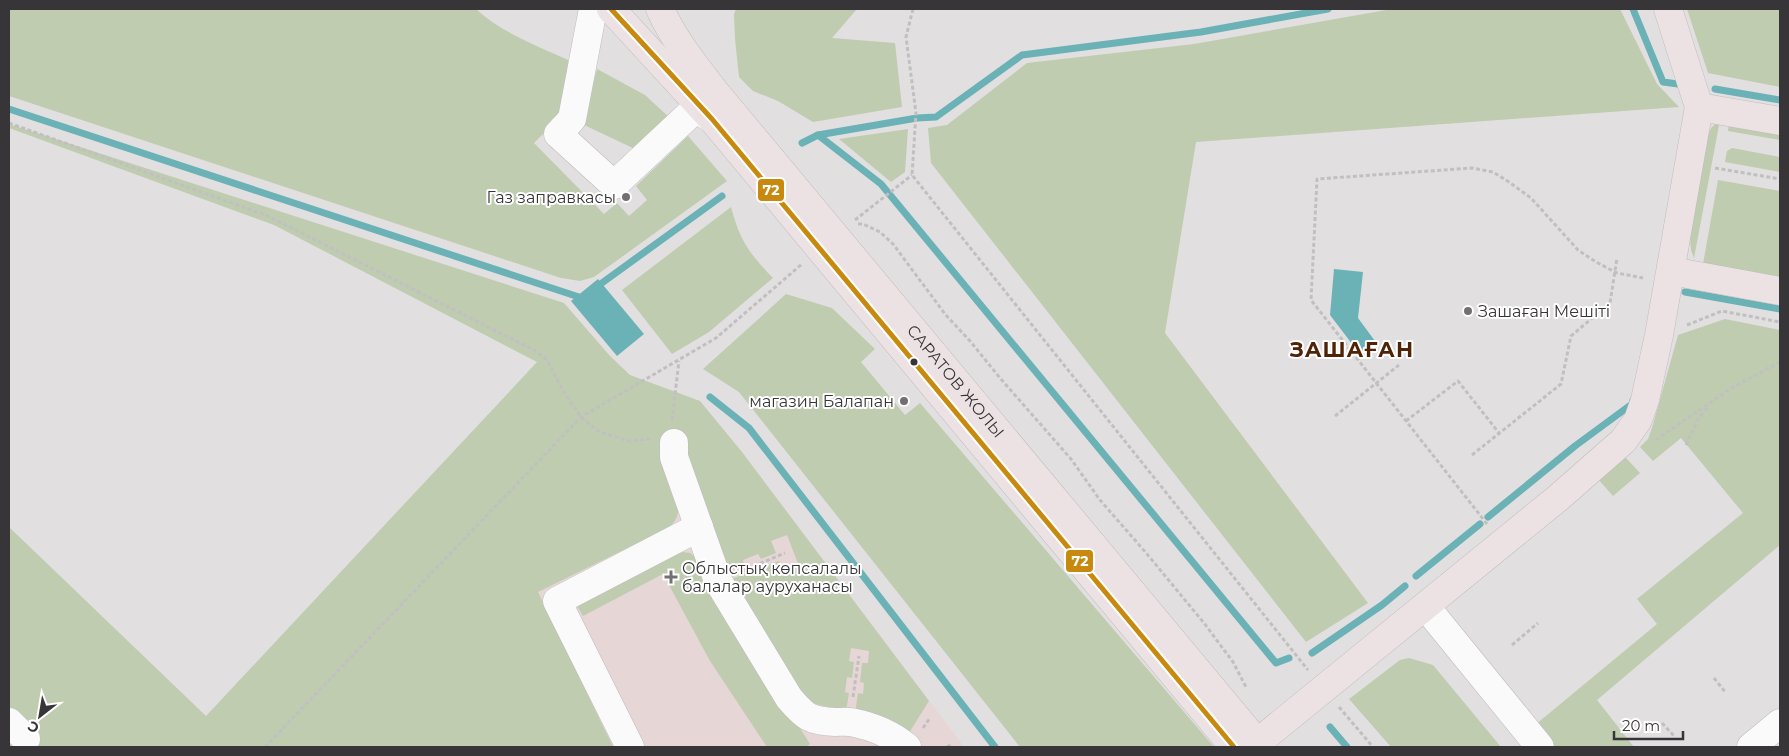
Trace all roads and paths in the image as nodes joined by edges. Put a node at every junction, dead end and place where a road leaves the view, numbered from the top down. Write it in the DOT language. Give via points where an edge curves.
graph roads {
  1 [pos="593,9"];
  2 [pos="611,9"];
  3 [pos="660,9"];
  4 [pos="913,9"];
  5 [pos="1668,9"];
  6 [pos="1698,107"];
  7 [pos="712,119"];
  8 [pos="1780,121"];
  9 [pos="9,123"];
  10 [pos="1716,168"];
  11 [pos="912,175"];
  12 [pos="1780,179"];
  13 [pos="820,249"];
  14 [pos="1617,258"];
  15 [pos="1614,272"];
  16 [pos="1670,278"];
  17 [pos="1780,291"];
  18 [pos="1780,322"];
  19 [pos="1659,335"];
  20 [pos="679,361"];
  21 [pos="1780,362"];
  22 [pos="1399,365"];
  23 [pos="1377,383"];
  24 [pos="1712,401"];
  25 [pos="1335,416"];
  26 [pos="581,417"];
  27 [pos="1406,421"];
  28 [pos="1499,433"];
  29 [pos="1650,444"];
  30 [pos="668,445"];
  31 [pos="1686,445"];
  32 [pos="1472,455"];
  33 [pos="699,527"];
  34 [pos="1490,529"];
  35 [pos="785,553"];
  36 [pos="718,580"];
  37 [pos="1426,607"];
  38 [pos="1538,623"];
  39 [pos="1512,645"];
  40 [pos="860,656"];
  41 [pos="1714,678"];
  42 [pos="1247,688"];
  43 [pos="1324,689"];
  44 [pos="1726,693"];
  45 [pos="849,722"];
  46 [pos="1780,722"];
  47 [pos="1662,723"];
  48 [pos="1675,737"];
  49 [pos="952,744"];
  50 [pos="1251,746"];
  51 [pos="265,747"];
  52 [pos="635,747"];
  53 [pos="907,747"];
  54 [pos="947,747"];
  55 [pos="1373,747"];
  56 [pos="1540,747"];
  57 [pos="1751,747"];
  1 -- 7 [label="street" via="572,119 558,134 614,185 692,112 700,111"];
  2 -- 7 [label="main road, САРАТОВ ЖОЛЫ"];
  3 -- 50 [label="main road, САРАТОВ ЖОЛЫ" via="678,42 716,92"];
  4 -- 11 [label="path" via="906,37 916,114"];
  5 -- 6 [label="main road"];
  6 -- 8 [label="main road"];
  6 -- 16 [label="main road"];
  7 -- 13 [label="main road, САРАТОВ ЖОЛЫ"];
  9 -- 26 [label="path" via="268,216 525,346 547,360"];
  10 -- 12 [label="path"];
  11 -- 42 [label="path" via="850,223 870,227 893,244 945,314 1070,459 1100,500 1204,623 1233,662"];
  11 -- 43 [label="path"];
  13 -- 20 [label="path" via="716,338"];
  13 -- 50 [label="main road, САРАТОВ ЖОЛЫ"];
  14 -- 15 [label="path"];
  15 -- 16 [label="path"];
  15 -- 23 [label="path" via="1578,250 1530,198 1493,172 1472,168 1317,179 1311,300"];
  15 -- 28 [label="path" via="1610,303 1572,336 1561,384"];
  16 -- 17 [label="main road"];
  16 -- 19 [label="main road"];
  18 -- 19 [label="path" via="1722,311"];
  19 -- 37 [label="main road" via="1642,410 1629,435"];
  20 -- 26 [label="path"];
  20 -- 30 [label="path"];
  21 -- 24 [label="path"];
  22 -- 23 [label="path"];
  23 -- 25 [label="path"];
  23 -- 27 [label="path"];
  24 -- 29 [label="path"];
  24 -- 31 [label="path" via="1698,419"];
  26 -- 30 [label="path" via="598,431 628,441 648,440"];
  26 -- 51 [label="path"];
  27 -- 28 [label="path" via="1458,381"];
  27 -- 34 [label="path"];
  28 -- 32 [label="path"];
  30 -- 33 [label="street"];
  33 -- 36 [label="street"];
  33 -- 52 [label="street" via="557,601"];
  35 -- 36 [label="path"];
  36 -- 45 [label="street" via="789,698 803,714 815,720"];
  37 -- 43 [label="main road"];
  37 -- 56 [label="street"];
  38 -- 39 [label="path"];
  40 -- 45 [label="path"];
  41 -- 44 [label="path"];
  43 -- 50 [label="main road"];
  43 -- 55 [label="path"];
  45 -- 53 [label="street" via="881,731"];
  46 -- 57 [label="street"];
  47 -- 48 [label="path"];
  49 -- 54 [label="path"];
}
